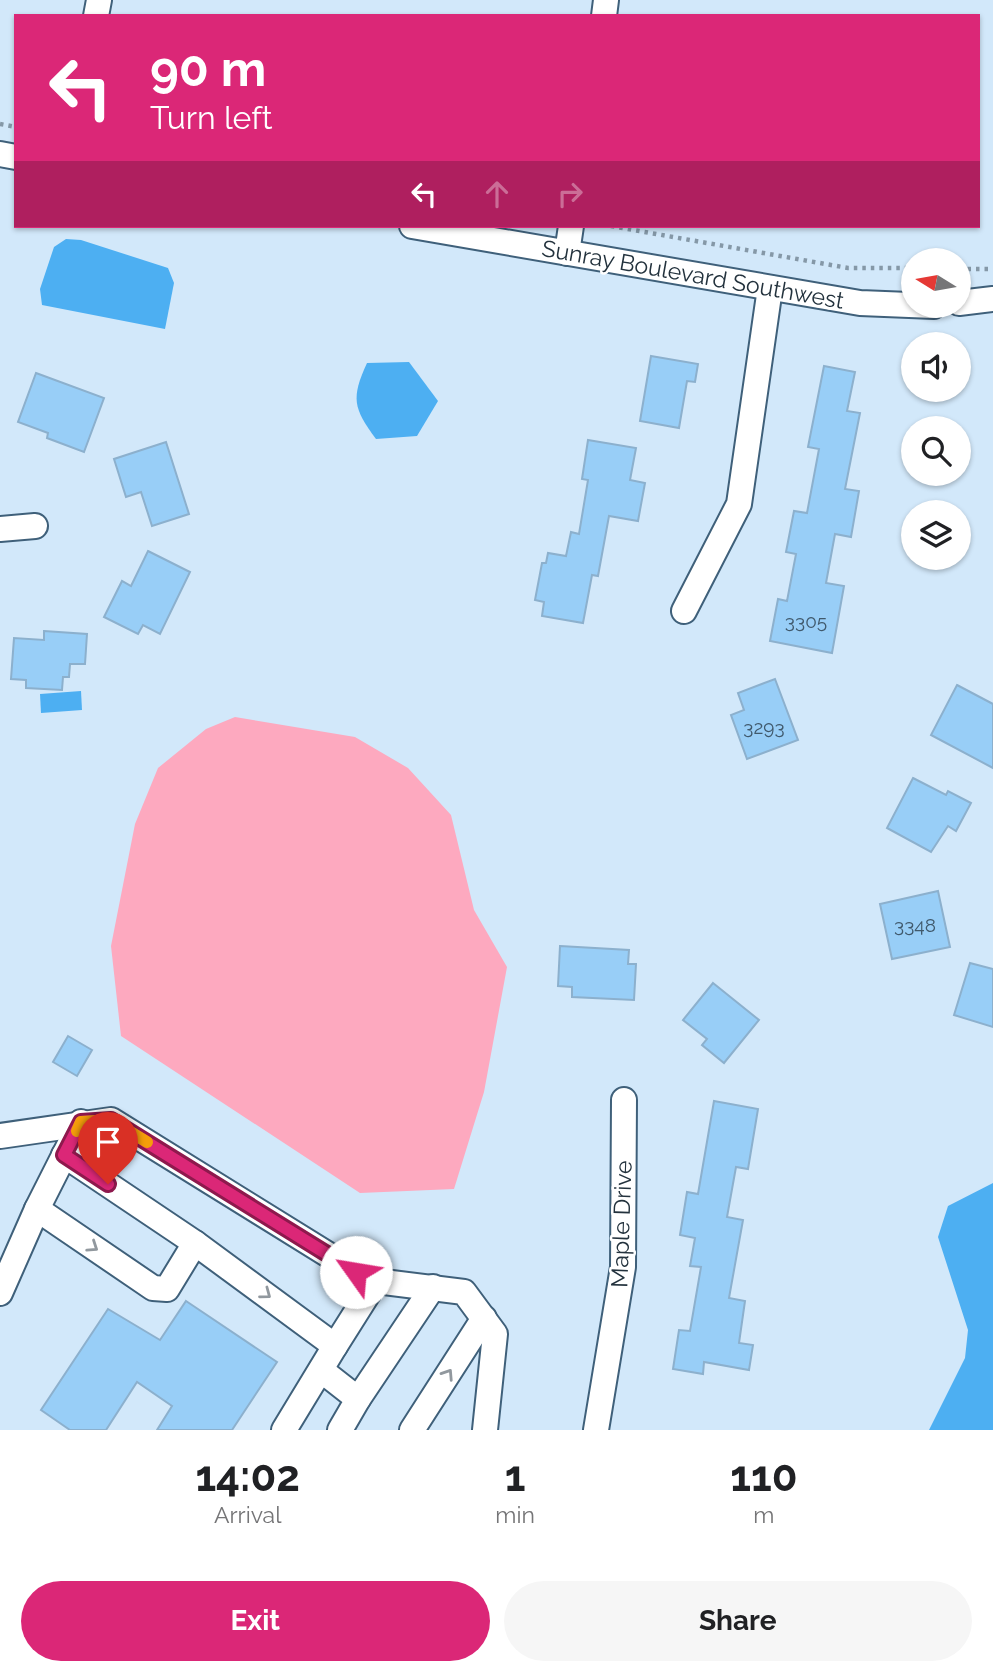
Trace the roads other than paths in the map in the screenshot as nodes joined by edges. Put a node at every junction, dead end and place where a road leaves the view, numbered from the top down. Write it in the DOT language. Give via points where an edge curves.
graph roads {
  1 [pos="423,228"];
  2 [pos="571,228"];
  3 [pos="567,253"];
  4 [pos="770,288"];
  5 [pos="993,299"];
  6 [pos="971,302"];
  7 [pos="901,305"];
  8 [pos="35,526"];
  9 [pos="0,529"];
  10 [pos="684,611"];
  11 [pos="624,1100"];
  12 [pos="81,1122"];
  13 [pos="0,1136"];
  14 [pos="64,1155"];
  15 [pos="37,1209"];
  16 [pos="11,1238"];
  17 [pos="195,1243"];
  18 [pos="376,1281"];
  19 [pos="433,1287"];
  20 [pos="0,1293"];
  21 [pos="484,1318"];
  22 [pos="335,1346"];
  23 [pos="321,1370"];
  24 [pos="358,1399"];
  25 [pos="284,1430"];
  26 [pos="340,1430"];
  27 [pos="412,1430"];
  28 [pos="485,1430"];
  29 [pos="596,1430"];
  1 -- 3 [label="street, Sunray Boulevard Southwest"];
  2 -- 3 [label="street"];
  3 -- 4 [label="street, Sunray Boulevard Southwest"];
  4 -- 7 [label="street, Sunray Boulevard Southwest" via="860,303"];
  4 -- 10 [label="street" via="739,504"];
  5 -- 6 [label="street"];
  8 -- 9 [label="street"];
  11 -- 29 [label="street, Maple Drive" via="623,1267"];
  12 -- 13 [label="street"];
  12 -- 14 [label="street"];
  12 -- 18 [label="street" via="111,1120"];
  14 -- 15 [label="street"];
  14 -- 17 [label="street"];
  15 -- 16 [label="street"];
  15 -- 17 [label="street, one-way" via="153,1288 167,1289"];
  16 -- 20 [label="street"];
  17 -- 22 [label="street, one-way"];
  18 -- 19 [label="street"];
  18 -- 22 [label="street"];
  19 -- 21 [label="street" via="464,1293"];
  19 -- 24 [label="street"];
  27 -- 21 [label="street, one-way"];
  21 -- 28 [label="street" via="495,1334"];
  22 -- 23 [label="street"];
  23 -- 24 [label="street"];
  23 -- 25 [label="street"];
  24 -- 26 [label="street"];
}
